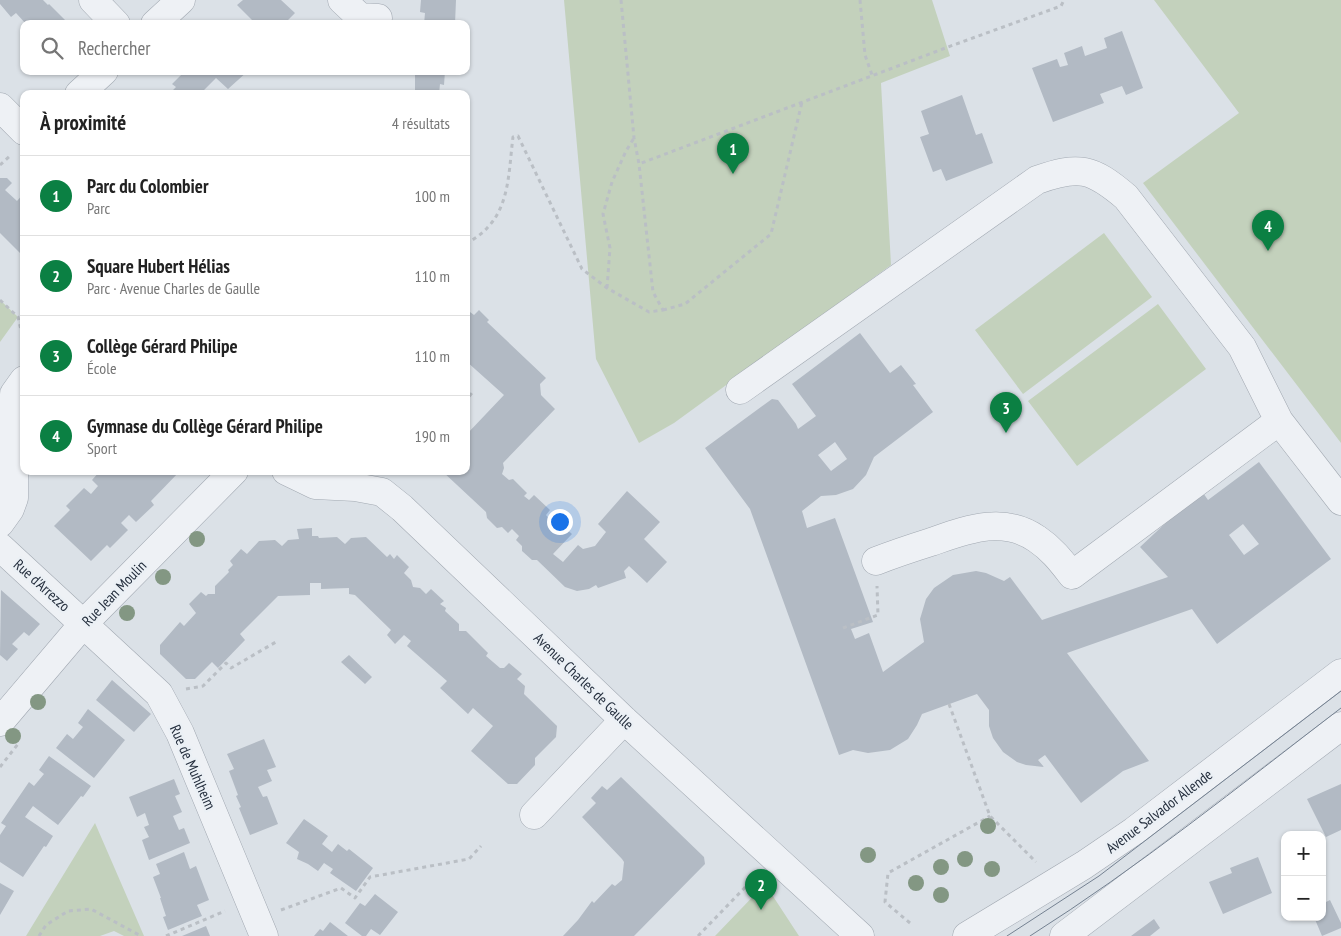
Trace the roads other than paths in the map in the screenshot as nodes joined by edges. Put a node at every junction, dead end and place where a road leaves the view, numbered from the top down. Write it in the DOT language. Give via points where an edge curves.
graph roads {
  1 [pos="93,0"];
  2 [pos="181,0"];
  3 [pos="342,0"];
  4 [pos="378,18"];
  5 [pos="112,20"];
  6 [pos="160,20"];
  7 [pos="100,75"];
  8 [pos="83,90"];
  9 [pos="0,107"];
  10 [pos="20,126"];
  11 [pos="20,386"];
  12 [pos="740,390"];
  13 [pos="1279,421"];
  14 [pos="19,437"];
  15 [pos="230,475"];
  16 [pos="294,475"];
  17 [pos="1341,501"];
  18 [pos="0,522"];
  19 [pos="0,547"];
  20 [pos="876,561"];
  21 [pos="84,623"];
  22 [pos="1341,673"];
  23 [pos="624,720"];
  24 [pos="0,722"];
  25 [pos="1341,726"];
  26 [pos="534,815"];
  27 [pos="264,936"];
  28 [pos="860,936"];
  29 [pos="967,936"];
  30 [pos="1064,936"];
  1 -- 5 [label="street"];
  2 -- 6 [label="street"];
  3 -- 4 [label="street" via="360,17"];
  7 -- 8 [label="street"];
  9 -- 10 [label="street"];
  11 -- 14 [label="street" via="14,394"];
  12 -- 13 [label="street" via="1037,180 1075,170 1109,182 1126,197 1242,347"];
  13 -- 17 [label="street"];
  13 -- 20 [label="street" via="1072,575 1054,552 1036,538 1015,529 992,526 973,528"];
  14 -- 18 [label="street" via="14,498"];
  15 -- 21 [label="street, Rue Jean Moulin"];
  16 -- 23 [label="street, Avenue Charles de Gaulle" via="315,485 382,492"];
  19 -- 21 [label="street, Rue d'Arrezzo"];
  21 -- 24 [label="street, Rue Jean Moulin"];
  21 -- 27 [label="street, Rue de Muhlheim" via="159,694 180,733"];
  22 -- 29 [label="street, Avenue Salvador Allende" via="1134,831"];
  23 -- 26 [label="street"];
  23 -- 28 [label="street, Avenue Charles de Gaulle"];
  25 -- 30 [label="street"];
}
